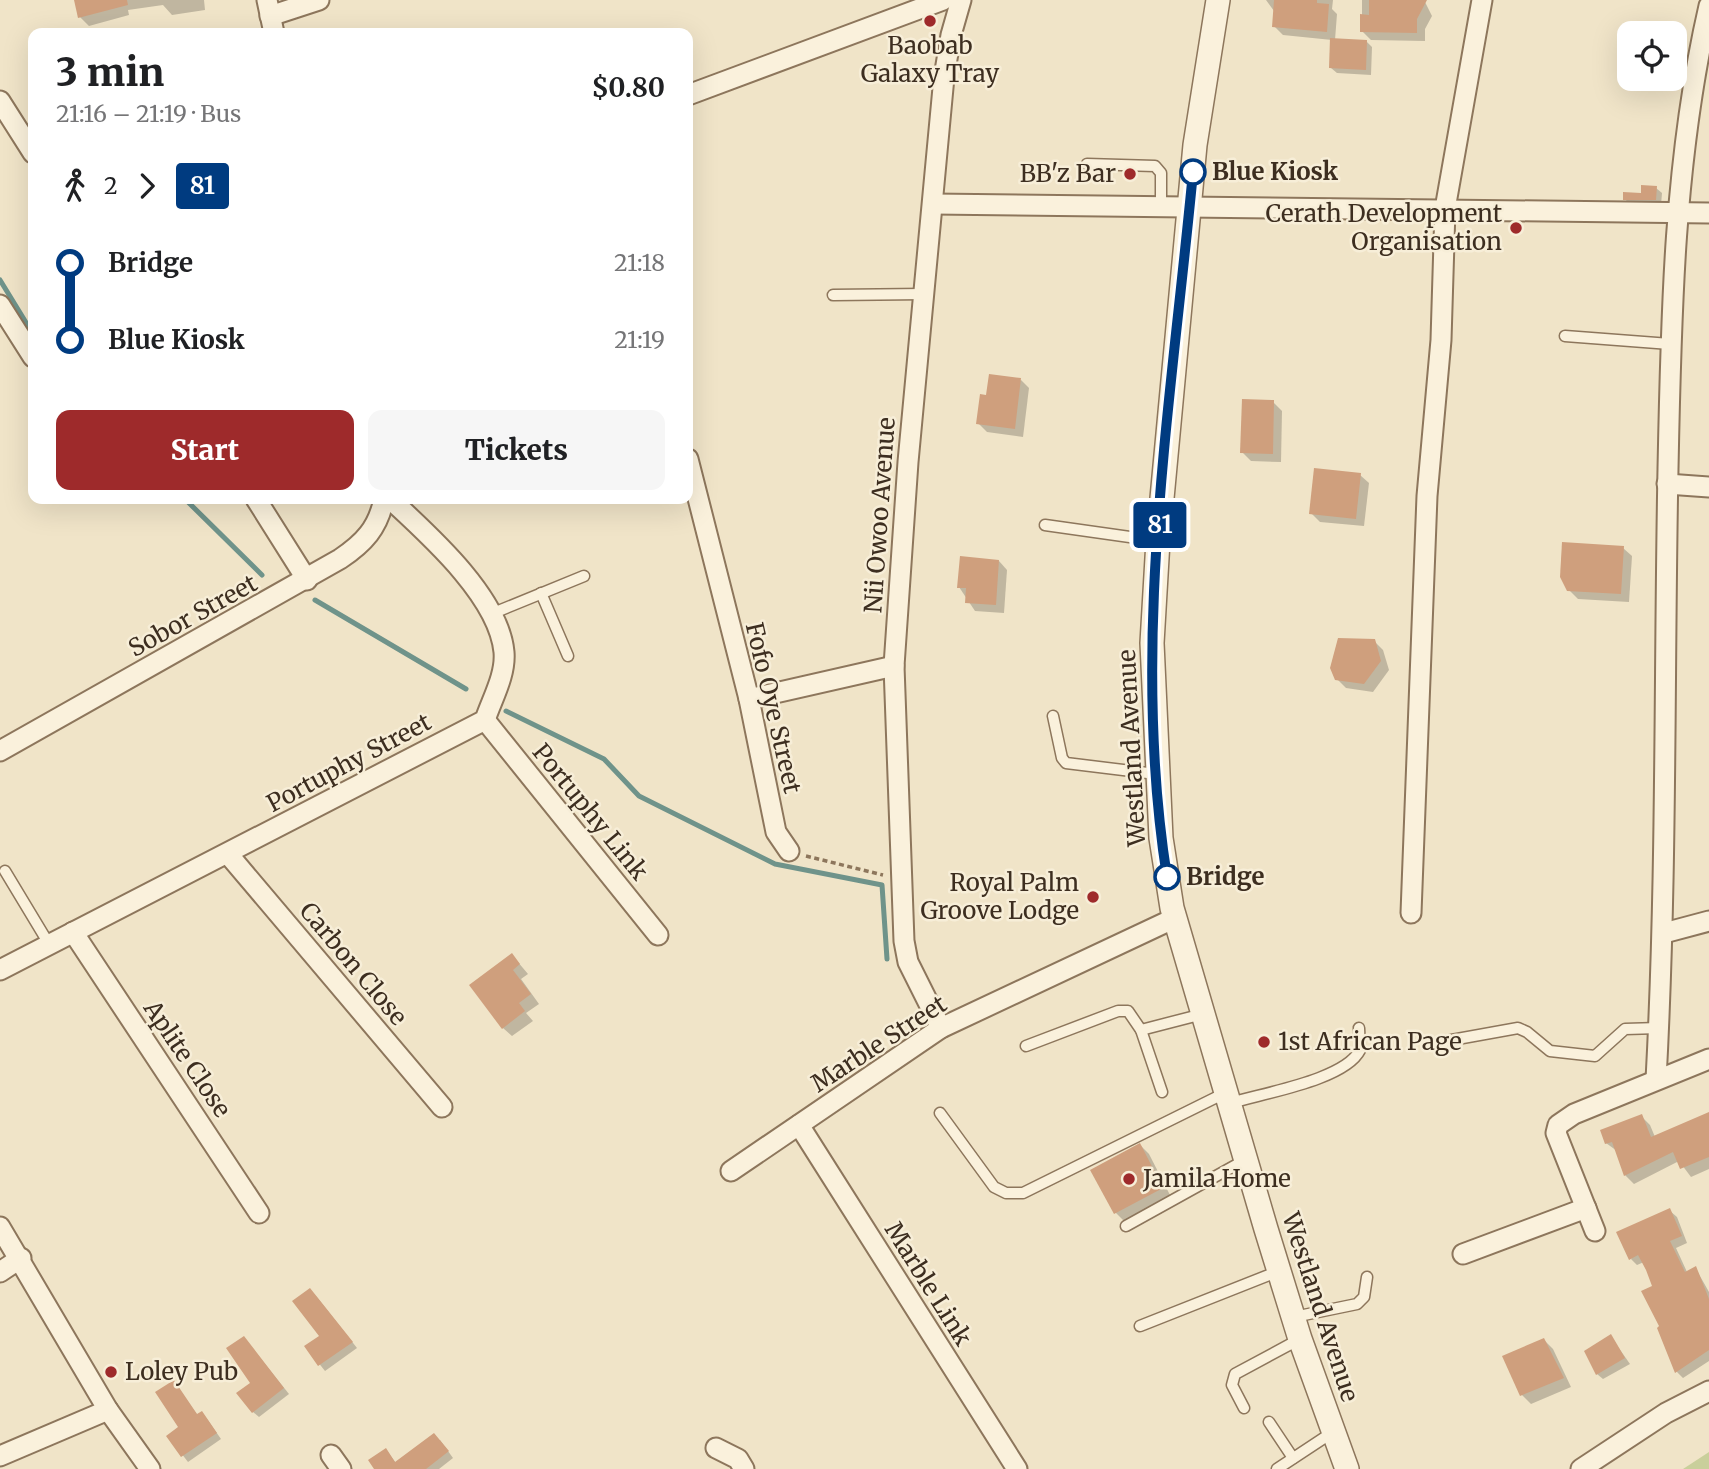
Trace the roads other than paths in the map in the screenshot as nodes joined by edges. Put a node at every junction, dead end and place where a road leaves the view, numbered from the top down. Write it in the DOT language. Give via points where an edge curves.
graph roads {
  1 [pos="319,0"];
  2 [pos="961,0"];
  3 [pos="1218,0"];
  4 [pos="1482,0"];
  5 [pos="934,2"];
  6 [pos="1709,6"];
  7 [pos="270,16"];
  8 [pos="693,93"];
  9 [pos="0,102"];
  10 [pos="28,145"];
  11 [pos="1087,164"];
  12 [pos="933,204"];
  13 [pos="1161,207"];
  14 [pos="1189,207"];
  15 [pos="1445,209"];
  16 [pos="1677,211"];
  17 [pos="1709,213"];
  18 [pos="924,294"];
  19 [pos="833,295"];
  20 [pos="0,306"];
  21 [pos="1566,336"];
  22 [pos="1670,344"];
  23 [pos="28,349"];
  24 [pos="693,479"];
  25 [pos="1667,484"];
  26 [pos="1709,486"];
  27 [pos="259,504"];
  28 [pos="383,504"];
  29 [pos="395,504"];
  30 [pos="1045,525"];
  31 [pos="1158,541"];
  32 [pos="584,576"];
  33 [pos="307,580"];
  34 [pos="541,593"];
  35 [pos="490,614"];
  36 [pos="568,656"];
  37 [pos="894,666"];
  38 [pos="748,699"];
  39 [pos="1053,716"];
  40 [pos="485,720"];
  41 [pos="0,751"];
  42 [pos="1156,774"];
  43 [pos="789,850"];
  44 [pos="228,854"];
  45 [pos="5,871"];
  46 [pos="1410,913"];
  47 [pos="1175,918"];
  48 [pos="1709,921"];
  49 [pos="73,932"];
  50 [pos="1664,933"];
  51 [pos="658,935"];
  52 [pos="49,944"];
  53 [pos="0,970"];
  54 [pos="1203,1014"];
  55 [pos="941,1028"];
  56 [pos="1359,1028"];
  57 [pos="1659,1028"];
  58 [pos="1141,1030"];
  59 [pos="1446,1041"];
  60 [pos="1026,1046"];
  61 [pos="1709,1059"];
  62 [pos="1656,1080"];
  63 [pos="1162,1092"];
  64 [pos="1229,1097"];
  65 [pos="442,1107"];
  66 [pos="940,1113"];
  67 [pos="799,1125"];
  68 [pos="1248,1158"];
  69 [pos="732,1171"];
  70 [pos="1586,1208"];
  71 [pos="260,1213"];
  72 [pos="1126,1226"];
  73 [pos="0,1227"];
  74 [pos="1595,1231"];
  75 [pos="1463,1254"];
  76 [pos="20,1258"];
  77 [pos="1279,1271"];
  78 [pos="0,1272"];
  79 [pos="1367,1277"];
  80 [pos="1140,1326"];
  81 [pos="1297,1328"];
  82 [pos="1709,1391"];
  83 [pos="1244,1408"];
  84 [pos="108,1410"];
  85 [pos="1269,1422"];
  86 [pos="1333,1431"];
  87 [pos="716,1448"];
  88 [pos="0,1456"];
  89 [pos="1293,1458"];
  90 [pos="150,1469"];
  91 [pos="744,1469"];
  92 [pos="1017,1469"];
  93 [pos="1277,1469"];
  94 [pos="1347,1469"];
  95 [pos="1581,1469"];
  1 -- 7 [label="street"];
  2 -- 12 [label="street, Nii Owoo Avenue" via="944,77"];
  3 -- 14 [label="street, Westland Avenue"];
  4 -- 15 [label="street"];
  5 -- 8 [label="street"];
  6 -- 16 [label="street" via="1697,57"];
  9 -- 10 [label="street"];
  11 -- 13 [label="lane" via="1155,166 1161,173"];
  12 -- 13 [label="street"];
  12 -- 18 [label="street, Nii Owoo Avenue"];
  13 -- 14 [label="street"];
  14 -- 15 [label="street"];
  14 -- 31 [label="street, Westland Avenue"];
  15 -- 16 [label="street"];
  15 -- 46 [label="street" via="1441,340 1427,496"];
  16 -- 17 [label="street"];
  16 -- 22 [label="street"];
  18 -- 19 [label="lane"];
  18 -- 37 [label="street, Nii Owoo Avenue"];
  20 -- 23 [label="street"];
  21 -- 22 [label="lane"];
  22 -- 25 [label="street"];
  24 -- 38 [label="street, Fofo Oye Street"];
  25 -- 26 [label="street"];
  25 -- 50 [label="street"];
  27 -- 33 [label="street"];
  28 -- 33 [label="street, Sobor Street" via="380,520 362,544"];
  29 -- 35 [label="street" via="458,564"];
  30 -- 31 [label="lane"];
  31 -- 42 [label="street, Westland Avenue" via="1152,643"];
  32 -- 34 [label="lane"];
  33 -- 41 [label="street, Sobor Street"];
  34 -- 35 [label="lane"];
  34 -- 36 [label="lane"];
  35 -- 40 [label="street" via="504,653"];
  37 -- 38 [label="street"];
  37 -- 55 [label="street, Nii Owoo Avenue" via="908,962"];
  38 -- 43 [label="street, Fofo Oye Street" via="776,832"];
  39 -- 42 [label="lane" via="1066,764"];
  40 -- 44 [label="street, Portuphy Street"];
  40 -- 51 [label="street, Portuphy Link"];
  42 -- 47 [label="street, Westland Avenue"];
  44 -- 49 [label="street, Portuphy Street"];
  44 -- 65 [label="street, Carbon Close"];
  45 -- 52 [label="lane"];
  47 -- 54 [label="street, Westland Avenue"];
  47 -- 55 [label="street, Marble Street"];
  48 -- 50 [label="street"];
  49 -- 52 [label="street, Portuphy Street"];
  49 -- 71 [label="street, Aplite Close"];
  50 -- 57 [label="street"];
  52 -- 53 [label="street, Portuphy Street"];
  54 -- 58 [label="lane"];
  54 -- 64 [label="street, Westland Avenue"];
  55 -- 67 [label="street, Marble Street"];
  56 -- 64 [label="lane" via="1360,1050 1347,1065 1320,1077"];
  57 -- 59 [label="lane" via="1625,1029 1595,1056 1550,1051 1518,1028"];
  57 -- 62 [label="street"];
  58 -- 60 [label="lane" via="1128,1010 1118,1010"];
  58 -- 63 [label="lane"];
  61 -- 62 [label="street"];
  62 -- 70 [label="street" via="1558,1125 1556,1133"];
  64 -- 66 [label="lane" via="1023,1194 1006,1194 994,1187"];
  64 -- 68 [label="street, Westland Avenue"];
  67 -- 69 [label="street, Marble Street"];
  67 -- 92 [label="street, Marble Link"];
  68 -- 72 [label="lane"];
  68 -- 77 [label="street, Westland Avenue"];
  70 -- 74 [label="street"];
  70 -- 75 [label="street"];
  73 -- 76 [label="street"];
  76 -- 78 [label="street"];
  76 -- 84 [label="street"];
  77 -- 80 [label="lane"];
  77 -- 81 [label="street, Westland Avenue"];
  79 -- 81 [label="lane" via="1364,1297 1357,1304"];
  81 -- 83 [label="lane" via="1235,1374 1232,1385"];
  81 -- 86 [label="street, Westland Avenue"];
  82 -- 95 [label="street" via="1666,1413"];
  84 -- 88 [label="street"];
  84 -- 90 [label="street"];
  85 -- 89 [label="lane"];
  86 -- 89 [label="lane"];
  86 -- 94 [label="street, Westland Avenue"];
  87 -- 91 [label="street" via="738,1459"];
  89 -- 93 [label="lane"];
}
